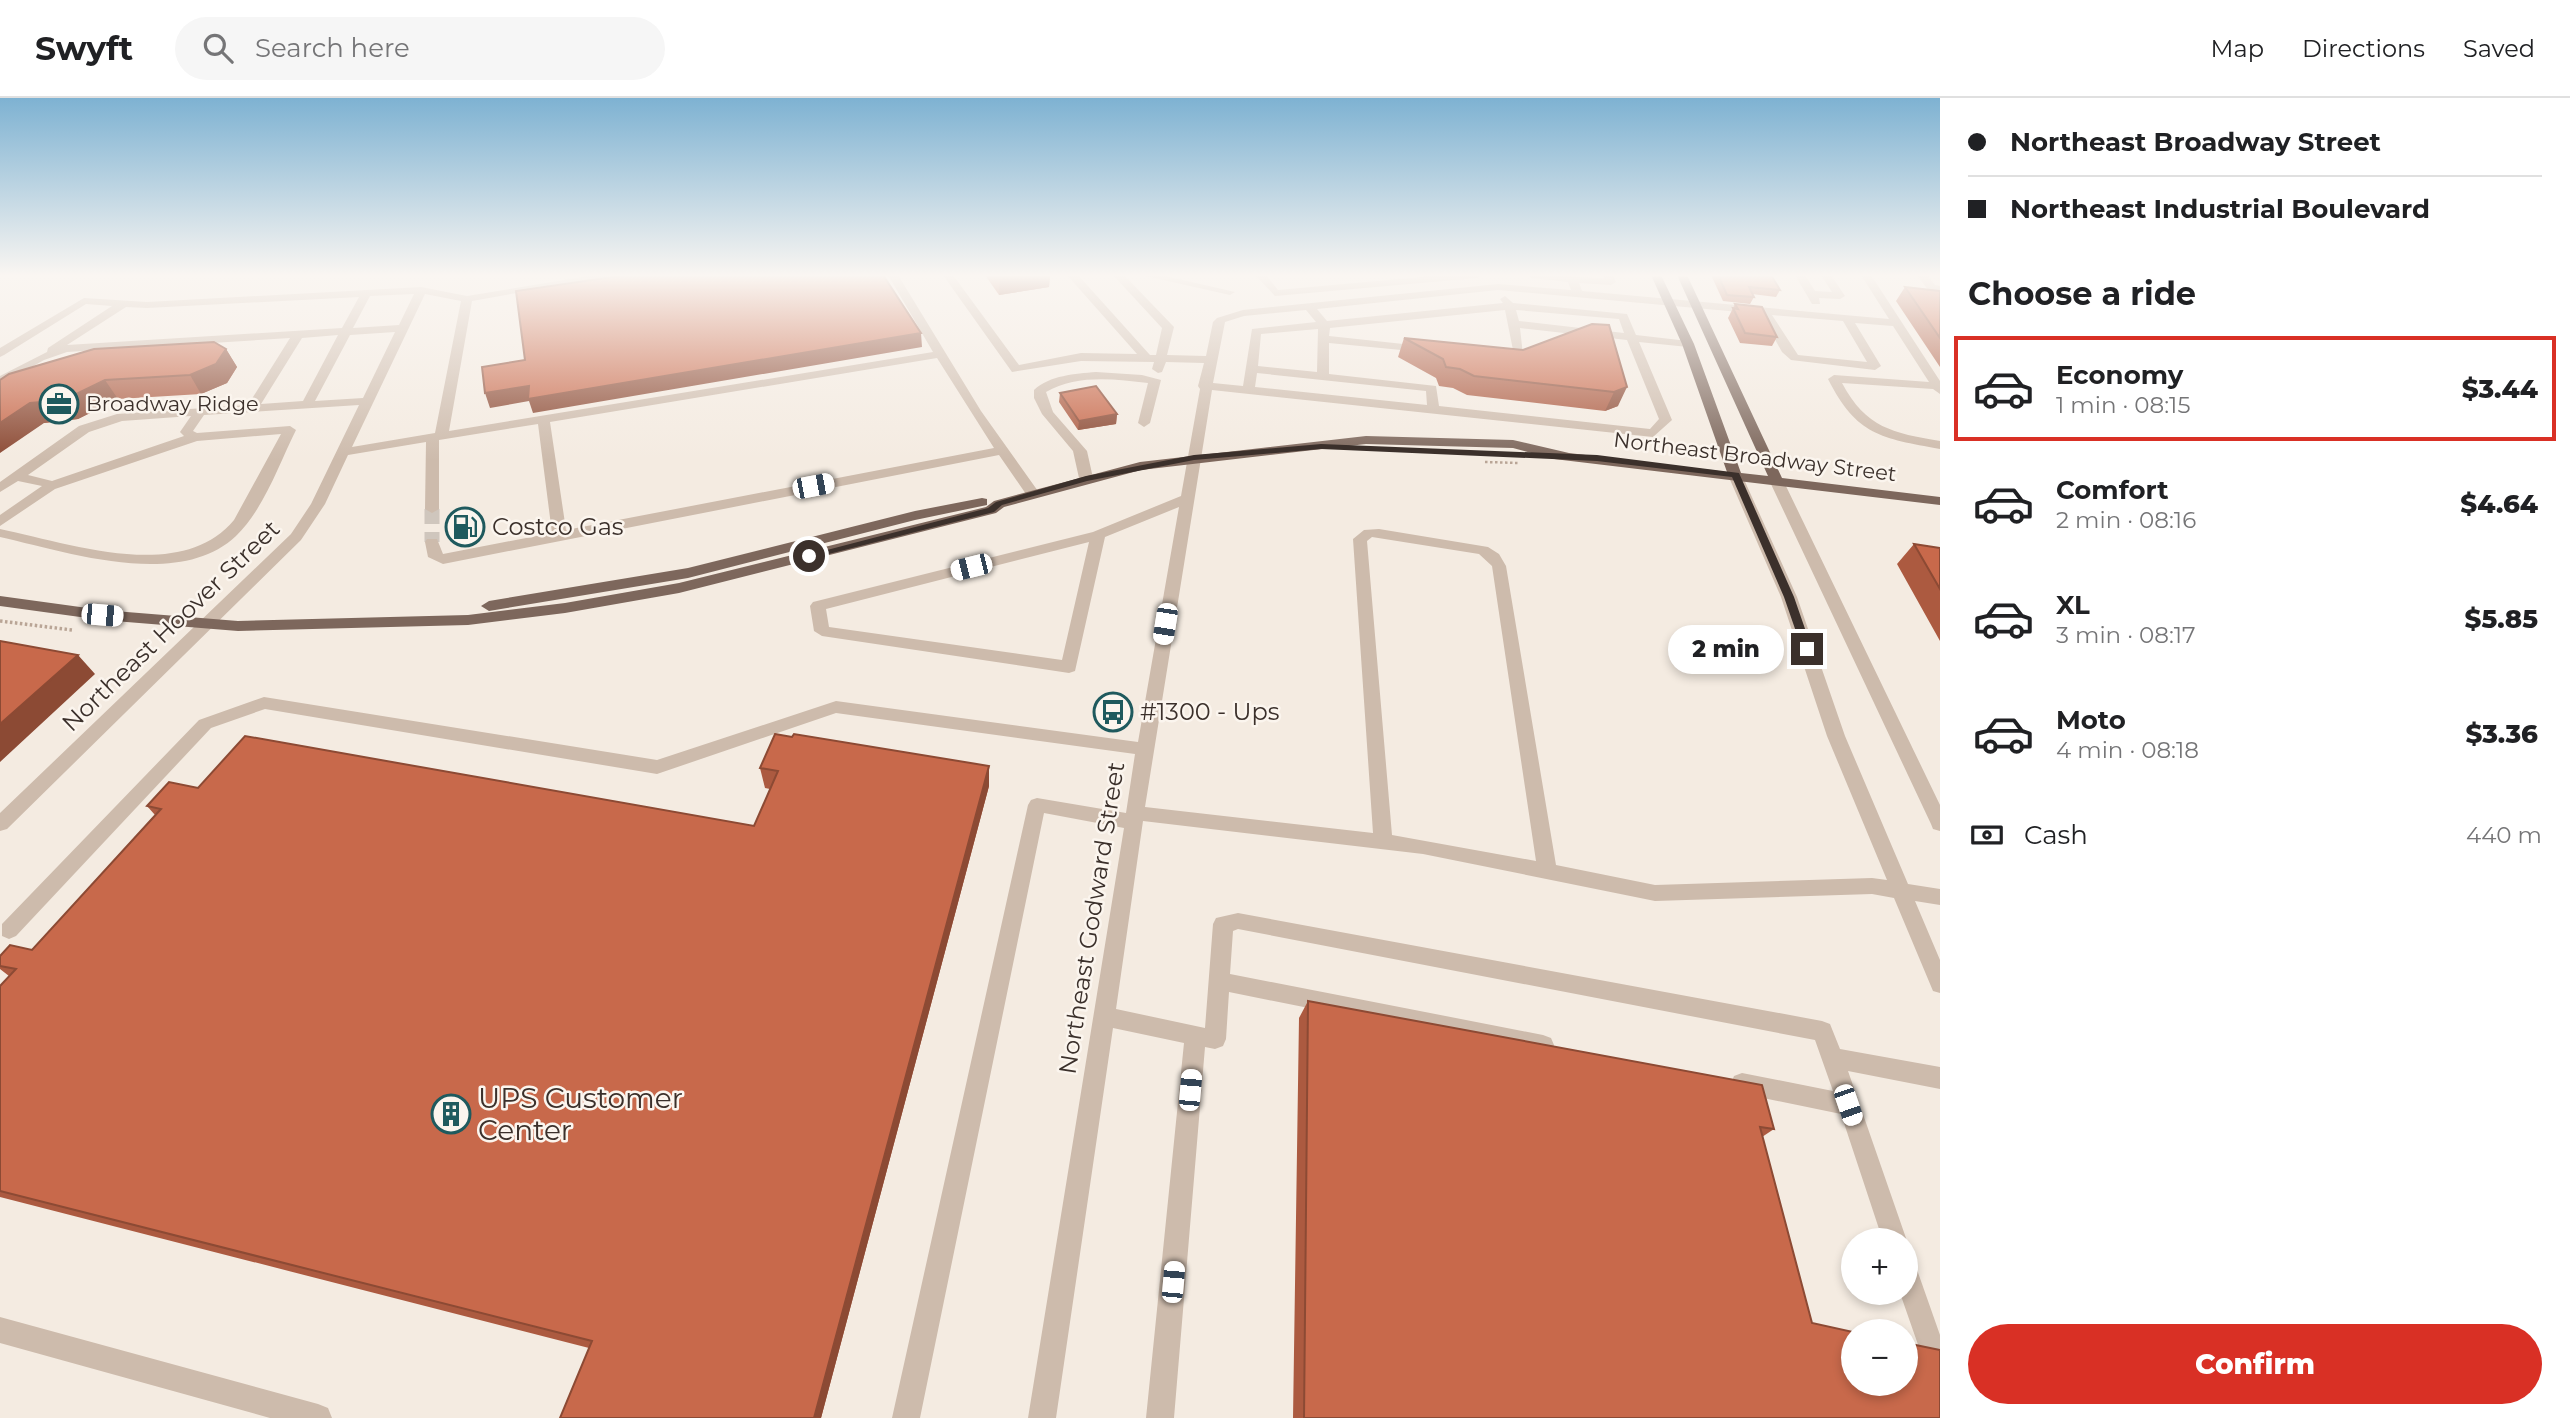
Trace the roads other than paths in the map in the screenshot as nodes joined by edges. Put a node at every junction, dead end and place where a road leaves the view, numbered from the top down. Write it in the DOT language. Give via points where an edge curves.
graph roads {
  1 [pos="26,337"];
  2 [pos="73,337"];
  3 [pos="271,337"];
  4 [pos="297,337"];
  5 [pos="343,337"];
  6 [pos="398,337"];
  7 [pos="459,337"];
  8 [pos="930,337"];
  9 [pos="993,337"];
  10 [pos="1128,337"];
  11 [pos="1166,337"];
  12 [pos="1214,337"];
  13 [pos="1255,337"];
  14 [pos="1516,337"];
  15 [pos="1619,337"];
  16 [pos="1685,337"];
  17 [pos="1710,337"];
  18 [pos="1779,337"];
  19 [pos="1858,337"];
  20 [pos="1907,337"];
  21 [pos="1631,338"];
  22 [pos="1324,339"];
  23 [pos="1688,344"];
  24 [pos="1433,350"];
  25 [pos="0,353"];
  26 [pos="941,354"];
  27 [pos="1487,355"];
  28 [pos="40,358"];
  29 [pos="1147,358"];
  30 [pos="1160,359"];
  31 [pos="1209,360"];
  32 [pos="1252,369"];
  33 [pos="1323,376"];
  34 [pos="1155,380"];
  35 [pos="0,381"];
  36 [pos="1938,385"];
  37 [pos="1204,386"];
  38 [pos="1250,390"];
  39 [pos="367,401"];
  40 [pos="307,405"];
  41 [pos="252,409"];
  42 [pos="1433,410"];
  43 [pos="200,412"];
  44 [pos="544,421"];
  45 [pos="1144,423"];
  46 [pos="195,437"];
  47 [pos="437,438"];
  48 [pos="1940,445"];
  49 [pos="1002,450"];
  50 [pos="343,452"];
  51 [pos="1194,458"];
  52 [pos="1735,475"];
  53 [pos="16,477"];
  54 [pos="1086,478"];
  55 [pos="1777,482"];
  56 [pos="50,486"];
  57 [pos="0,488"];
  58 [pos="1033,494"];
  59 [pos="1186,499"];
  60 [pos="1940,501"];
  61 [pos="432,509"];
  62 [pos="0,522"];
  63 [pos="0,533"];
  64 [pos="1098,535"];
  65 [pos="560,536"];
  66 [pos="432,542"];
  67 [pos="0,601"];
  68 [pos="208,624"];
  69 [pos="1145,749"];
  70 [pos="1134,817"];
  71 [pos="0,824"];
  72 [pos="1940,824"];
  73 [pos="1383,843"];
  74 [pos="1547,871"];
  75 [pos="1902,891"];
  76 [pos="1940,897"];
  77 [pos="3,933"];
  78 [pos="1219,981"];
  79 [pos="1940,984"];
  80 [pos="1104,1016"];
  81 [pos="1195,1036"];
  82 [pos="1561,1049"];
  83 [pos="1833,1058"];
  84 [pos="1940,1078"];
  85 [pos="1725,1081"];
  86 [pos="1848,1105"];
  87 [pos="1891,1228"];
  88 [pos="1917,1305"];
  89 [pos="0,1330"];
  90 [pos="1940,1373"];
  91 [pos="318,1418"];
  92 [pos="906,1418"];
  93 [pos="1042,1418"];
  94 [pos="1160,1418"];
  1 -- 25 [label="street"];
  2 -- 28 [label="street"];
  3 -- 28 [label="street" via="66,349"];
  4 -- 41 [label="street"];
  5 -- 40 [label="street"];
  6 -- 39 [label="street, Northeast Hoover Street"];
  7 -- 47 [label="street"];
  8 -- 26 [label="street"];
  9 -- 29 [label="street" via="1016,369 1081,357"];
  10 -- 29 [label="street"];
  11 -- 30 [label="street"];
  12 -- 31 [label="street, Northeast Godward Street"];
  13 -- 32 [label="street"];
  14 -- 27 [label="street" via="1519,353"];
  15 -- 21 [label="street"];
  16 -- 23 [label="main road"];
  17 -- 55 [label="main road"];
  18 -- 19 [label="street" via="1795,358 1875,366"];
  20 -- 36 [label="street"];
  21 -- 23 [label="street"];
  21 -- 42 [label="street" via="1666,420 1653,433"];
  22 -- 24 [label="street"];
  22 -- 33 [label="street"];
  23 -- 52 [label="main road"];
  26 -- 44 [label="street"];
  26 -- 49 [label="street"];
  28 -- 35 [label="street"];
  29 -- 30 [label="street"];
  30 -- 31 [label="street"];
  30 -- 34 [label="street"];
  31 -- 37 [label="street, Northeast Godward Street"];
  32 -- 33 [label="street"];
  32 -- 38 [label="street"];
  33 -- 42 [label="street" via="1429,387"];
  34 -- 45 [label="street"];
  34 -- 54 [label="street" via="1101,375 1040,390 1055,422 1081,451"];
  36 -- 48 [label="street" via="1834,379 1863,423 1880,433"];
  37 -- 38 [label="street"];
  37 -- 51 [label="street, Northeast Godward Street"];
  38 -- 42 [label="street"];
  39 -- 40 [label="street"];
  39 -- 50 [label="street, Northeast Hoover Street"];
  40 -- 41 [label="street"];
  41 -- 43 [label="street"];
  43 -- 46 [label="street" via="186,432"];
  43 -- 53 [label="street" via="99,422"];
  44 -- 47 [label="street"];
  44 -- 65 [label="street"];
  46 -- 56 [label="street"];
  46 -- 63 [label="street" via="290,430 238,524 208,550 190,557 144,561"];
  47 -- 50 [label="street"];
  47 -- 61 [label="street"];
  49 -- 58 [label="street"];
  49 -- 65 [label="street"];
  50 -- 68 [label="street, Northeast Hoover Street" via="296,537"];
  51 -- 52 [label="main road, Northeast Broadway Street" via="1321,446 1564,455"];
  51 -- 54 [label="main road, Northeast Broadway Street"];
  51 -- 59 [label="street, Northeast Godward Street"];
  52 -- 55 [label="main road, Northeast Broadway Street"];
  52 -- 75 [label="street" via="1789,597 1836,736"];
  53 -- 56 [label="street" via="45,481"];
  53 -- 57 [label="street"];
  54 -- 58 [label="main road, Northeast Broadway Street"];
  55 -- 60 [label="main road, Northeast Broadway Street"];
  55 -- 72 [label="street"];
  56 -- 62 [label="street"];
  58 -- 68 [label="main road, Northeast Broadway Street" via="999,503 991,510 679,588 565,608 468,620"];
  59 -- 64 [label="street"];
  59 -- 69 [label="street, Northeast Godward Street"];
  64 -- 64 [label="street" via="818,607 822,631 1069,667"];
  65 -- 66 [label="street" via="443,559 435,557"];
  67 -- 68 [label="main road, Northeast Broadway Street"];
  68 -- 71 [label="street, Northeast Hoover Street"];
  69 -- 70 [label="street, Northeast Godward Street"];
  69 -- 77 [label="street" via="836,707 657,767 264,703 205,724"];
  70 -- 73 [label="street"];
  70 -- 80 [label="street, Northeast Godward Street"];
  70 -- 92 [label="street" via="1037,805"];
  73 -- 74 [label="street" via="1423,846"];
  73 -- 74 [label="street" via="1360,539 1369,533 1483,551 1499,566"];
  74 -- 75 [label="street" via="1656,893 1860,886"];
  75 -- 76 [label="street"];
  75 -- 79 [label="street"];
  78 -- 81 [label="street" via="1215,1040"];
  78 -- 82 [label="street"];
  78 -- 83 [label="street" via="1223,924 1238,920 1822,1031"];
  80 -- 81 [label="street"];
  80 -- 93 [label="street, Northeast Godward Street"];
  81 -- 94 [label="street"];
  83 -- 84 [label="street"];
  83 -- 86 [label="street"];
  85 -- 86 [label="street"];
  86 -- 87 [label="street"];
  88 -- 90 [label="street"];
  89 -- 91 [label="street"];
}
